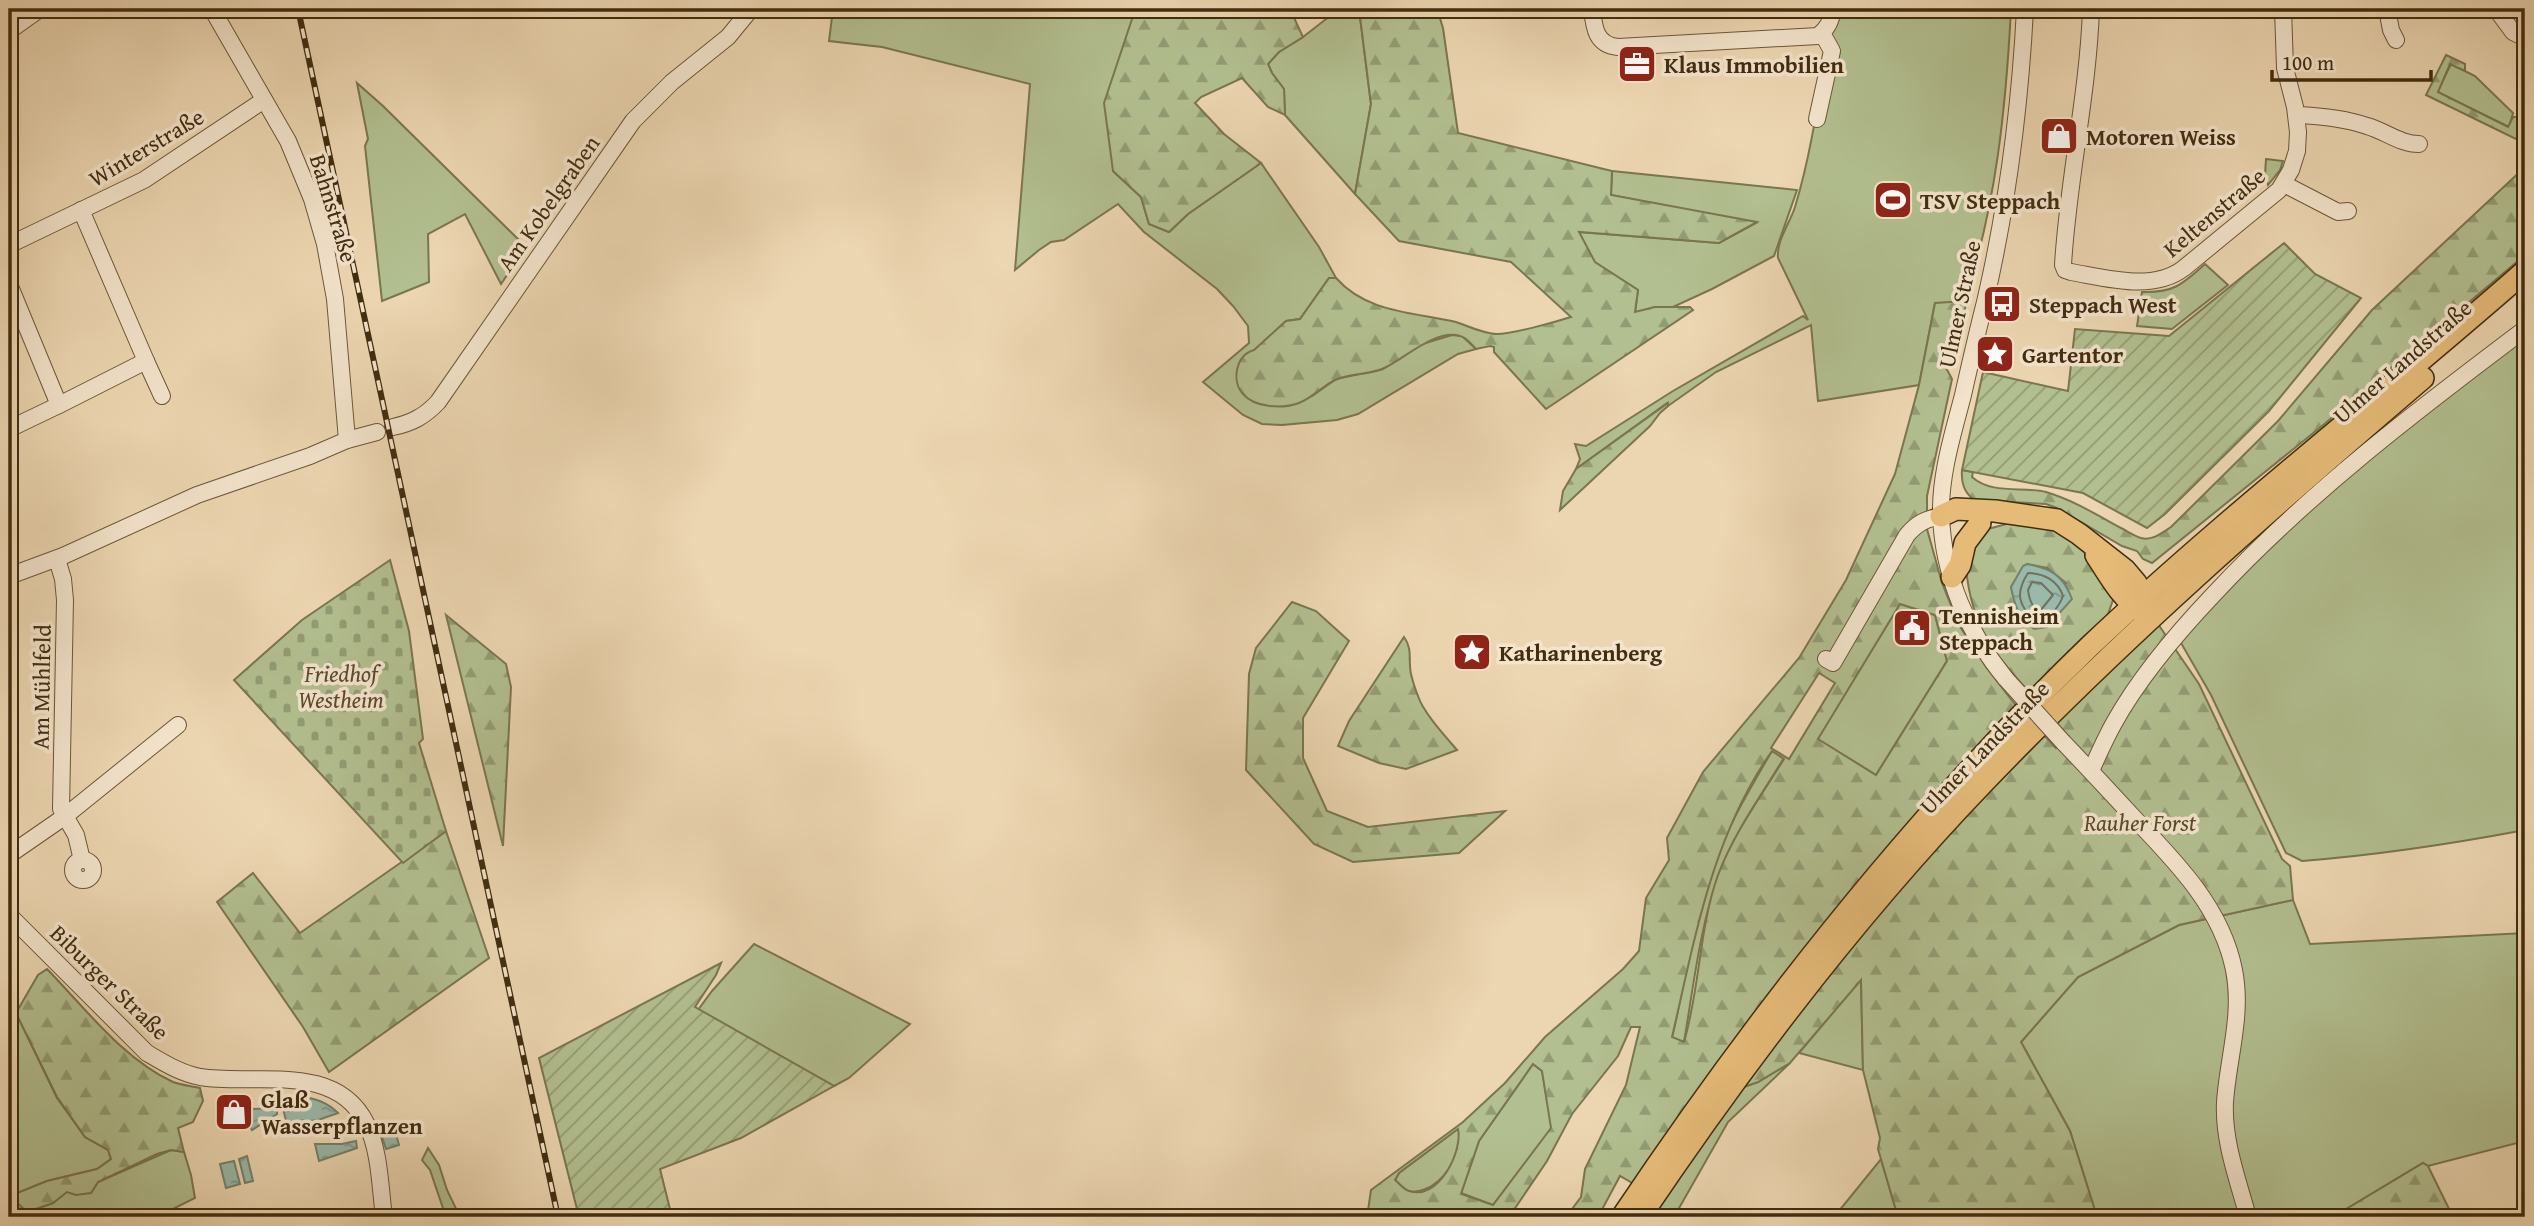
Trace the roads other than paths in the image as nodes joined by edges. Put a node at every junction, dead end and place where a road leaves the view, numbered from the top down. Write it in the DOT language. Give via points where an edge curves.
graph roads {
  1 [pos="40,9"];
  2 [pos="212,9"];
  3 [pos="751,9"];
  4 [pos="1592,9"];
  5 [pos="1833,9"];
  6 [pos="2025,9"];
  7 [pos="2091,9"];
  8 [pos="2283,9"];
  9 [pos="2387,9"];
  10 [pos="2496,9"];
  11 [pos="9,31"];
  12 [pos="1822,33"];
  13 [pos="2525,38"];
  14 [pos="2396,40"];
  15 [pos="264,100"];
  16 [pos="2297,116"];
  17 [pos="1817,119"];
  18 [pos="2418,144"];
  19 [pos="2284,184"];
  20 [pos="81,210"];
  21 [pos="2348,211"];
  22 [pos="9,245"];
  23 [pos="2525,271"];
  24 [pos="9,285"];
  25 [pos="2525,290"];
  26 [pos="13,305"];
  27 [pos="2525,329"];
  28 [pos="146,361"];
  29 [pos="162,396"];
  30 [pos="59,405"];
  31 [pos="9,429"];
  32 [pos="347,440"];
  33 [pos="2015,515"];
  34 [pos="1937,516"];
  35 [pos="1980,523"];
  36 [pos="2088,542"];
  37 [pos="2196,548"];
  38 [pos="57,559"];
  39 [pos="2125,570"];
  40 [pos="9,576"];
  41 [pos="1952,577"];
  42 [pos="2139,601"];
  43 [pos="2152,617"];
  44 [pos="1826,659"];
  45 [pos="178,726"];
  46 [pos="2091,771"];
  47 [pos="64,817"];
  48 [pos="9,855"];
  49 [pos="82,860"];
  50 [pos="9,915"];
  51 [pos="384,1217"];
  52 [pos="1622,1217"];
  53 [pos="1640,1217"];
  54 [pos="2248,1217"];
  1 -- 11 [label="street"];
  2 -- 15 [label="street, Bahnstraße"];
  3 -- 32 [label="street, Am Kobelgraben" via="729,37 672,82 633,121 431,410 412,422"];
  4 -- 12 [label="street" via="1599,40 1608,46"];
  5 -- 12 [label="street"];
  6 -- 34 [label="street, Ulmer Straße" via="2017,111 2001,214"];
  7 -- 19 [label="street, Keltenstraße" via="2065,270 2143,281 2176,275"];
  8 -- 16 [label="street, Keltenstraße" via="2286,75"];
  9 -- 14 [label="street"];
  10 -- 13 [label="street" via="2513,32"];
  12 -- 17 [label="street" via="1832,51"];
  15 -- 20 [label="street, Winterstraße" via="152,176"];
  15 -- 32 [label="street, Bahnstraße" via="304,177 325,244 335,299"];
  16 -- 18 [label="street" via="2353,122"];
  16 -- 19 [label="street, Keltenstraße" via="2297,151"];
  19 -- 21 [label="street" via="2338,212"];
  20 -- 22 [label="street, Winterstraße"];
  20 -- 28 [label="street"];
  23 -- 37 [label="main road, Ulmer Landstraße"];
  24 -- 26 [label="street"];
  25 -- 43 [label="main road, Ulmer Landstraße"];
  26 -- 30 [label="street"];
  27 -- 46 [label="street" via="2372,448 2245,561 2174,636 2114,723"];
  28 -- 29 [label="street"];
  28 -- 30 [label="street"];
  30 -- 31 [label="street"];
  32 -- 38 [label="street, Am Kobelgraben" via="197,495"];
  33 -- 34 [label="main road" via="1956,509"];
  33 -- 35 [label="main road"];
  33 -- 36 [label="main road" via="2057,520"];
  34 -- 35 [label="main road"];
  34 -- 41 [label="street, Ulmer Straße"];
  34 -- 44 [label="street" via="1906,534 1833,663"];
  35 -- 41 [label="main road" via="1965,543"];
  36 -- 39 [label="main road"];
  36 -- 42 [label="main road" via="2119,589"];
  37 -- 39 [label="main road" via="2161,568"];
  37 -- 42 [label="main road, Ulmer Landstraße"];
  38 -- 40 [label="street, Am Kobelgraben"];
  38 -- 47 [label="street, Am Mühlfeld" via="65,600 60,802"];
  39 -- 42 [label="main road"];
  41 -- 46 [label="street, Ulmer Straße, bridge" via="1973,632 2006,679"];
  42 -- 43 [label="main road"];
  42 -- 52 [label="main road, Ulmer Landstraße" via="2041,695 1864,892 1736,1055"];
  43 -- 53 [label="main road, Ulmer Landstraße" via="1983,783 1876,903 1756,1055"];
  45 -- 47 [label="street"];
  46 -- 54 [label="street, Ulmer Straße" via="2180,868 2222,930 2237,999 2225,1124"];
  47 -- 48 [label="street"];
  47 -- 49 [label="street" via="76,835"];
  50 -- 51 [label="street, Biburger Straße" via="147,1052 172,1069 200,1077 312,1083 347,1099 366,1122 373,1143"];
}
